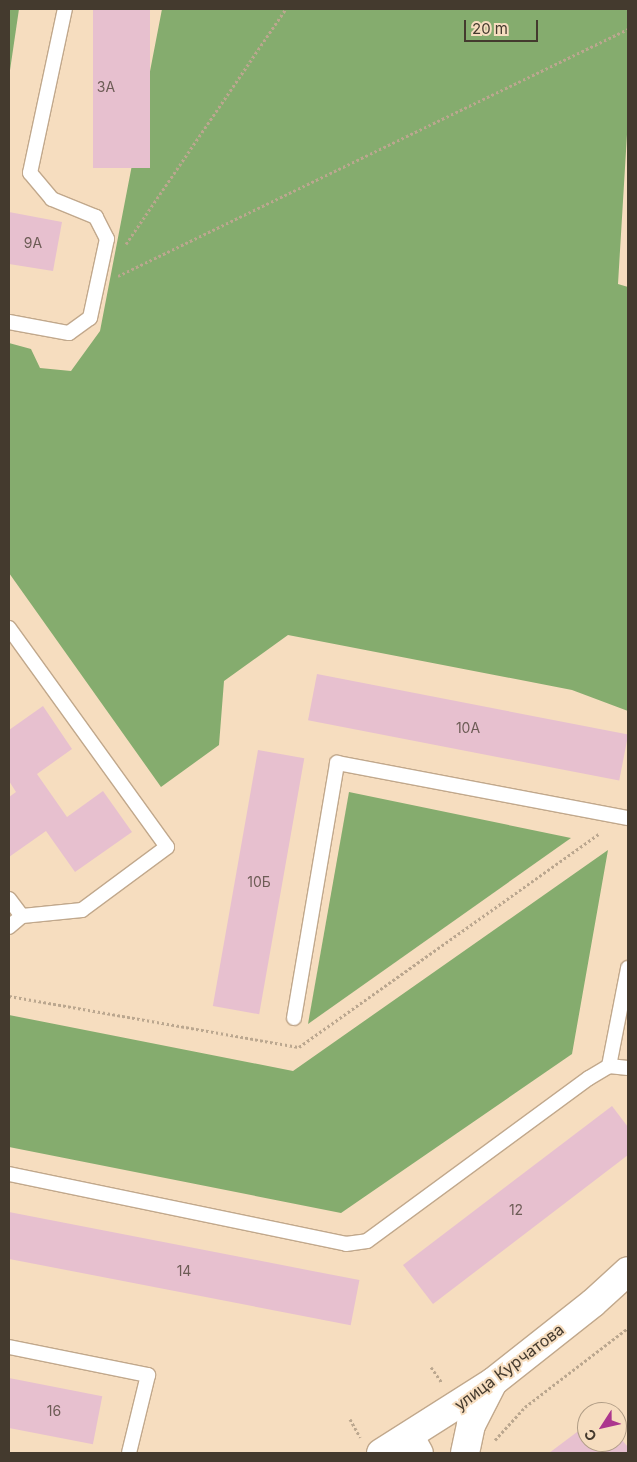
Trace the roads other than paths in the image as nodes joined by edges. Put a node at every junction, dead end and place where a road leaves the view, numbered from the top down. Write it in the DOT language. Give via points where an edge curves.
graph roads {
  1 [pos="66,9"];
  2 [pos="9,322"];
  3 [pos="9,628"];
  4 [pos="625,818"];
  5 [pos="9,899"];
  6 [pos="22,916"];
  7 [pos="9,927"];
  8 [pos="628,968"];
  9 [pos="294,1018"];
  10 [pos="609,1066"];
  11 [pos="628,1068"];
  12 [pos="9,1174"];
  13 [pos="628,1270"];
  14 [pos="9,1348"];
  15 [pos="493,1382"];
  16 [pos="415,1445"];
  17 [pos="371,1446"];
  18 [pos="129,1453"];
  19 [pos="465,1453"];
  1 -- 2 [label="lane" via="30,173 52,199 96,217 107,239 90,318 68,333"];
  3 -- 6 [label="lane" via="168,847 82,910"];
  4 -- 9 [label="lane" via="337,763"];
  5 -- 6 [label="lane"];
  6 -- 7 [label="lane"];
  8 -- 10 [label="lane"];
  10 -- 11 [label="lane"];
  10 -- 12 [label="lane" via="368,1241 346,1244"];
  13 -- 15 [label="street, улица Курчатова" via="593,1303"];
  14 -- 18 [label="lane" via="148,1374"];
  15 -- 16 [label="street, улица Курчатова"];
  15 -- 19 [label="street" via="470,1425"];
  16 -- 17 [label="street, улица Курчатова"];
}
